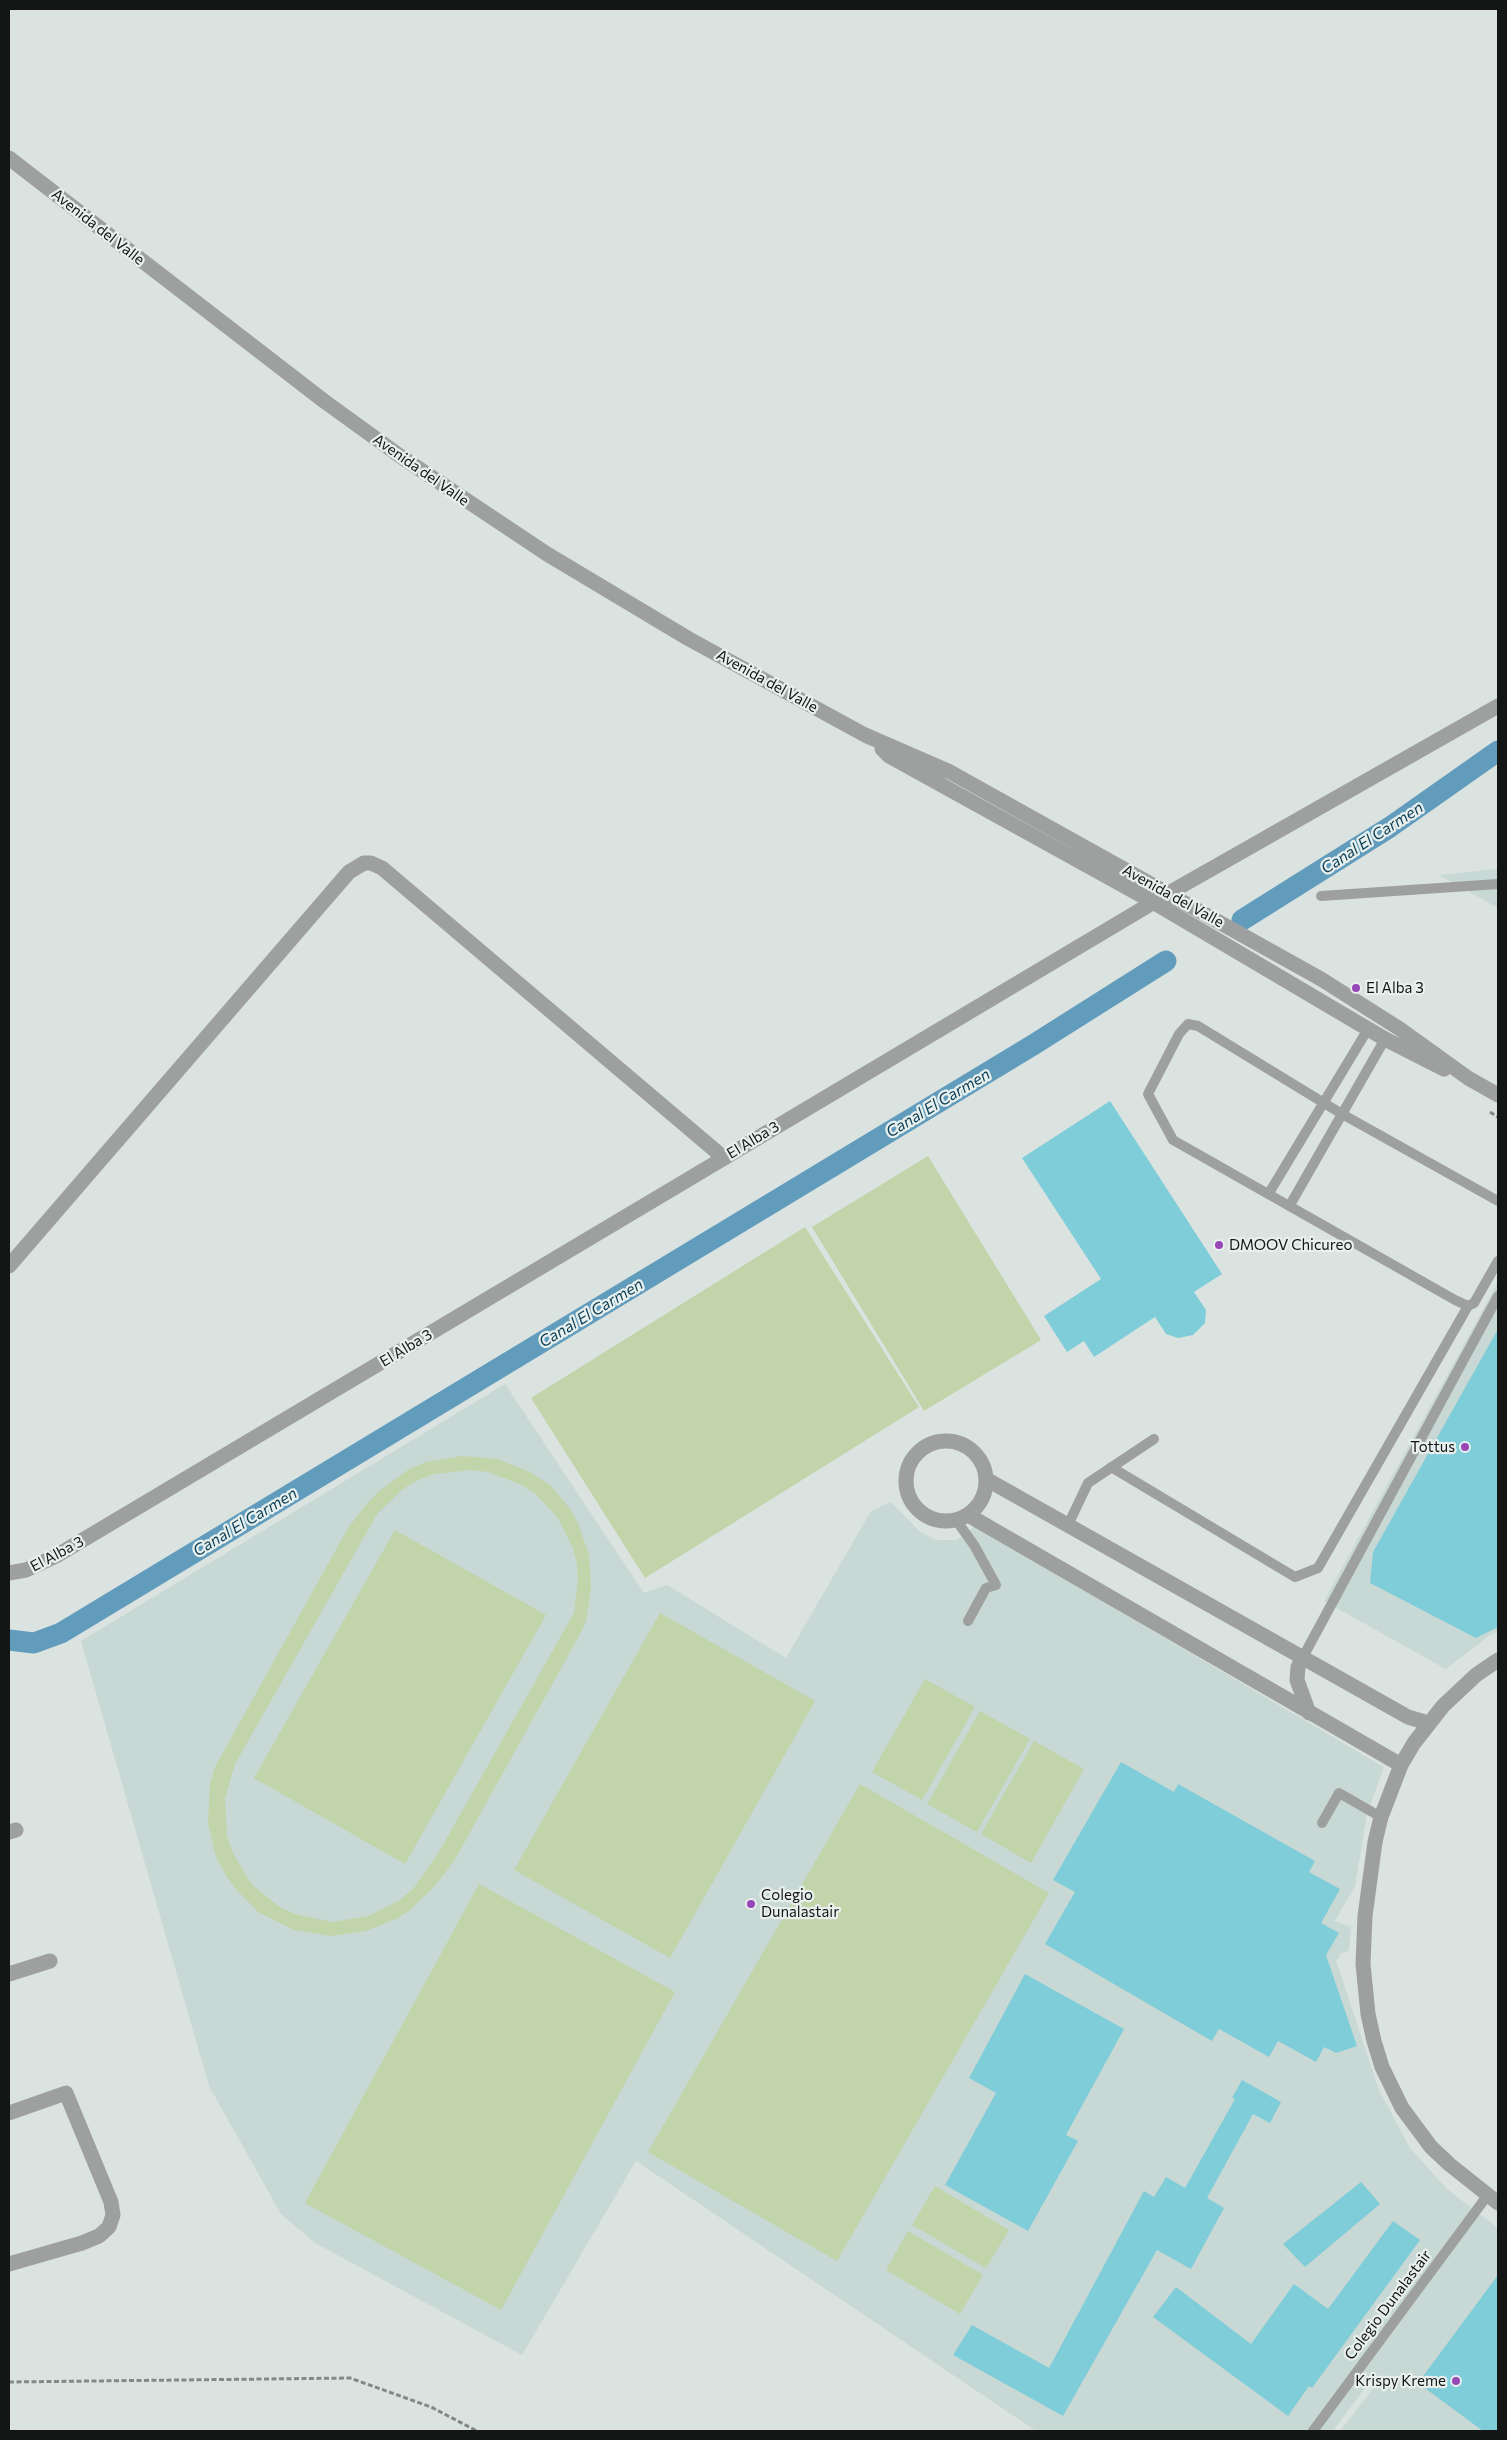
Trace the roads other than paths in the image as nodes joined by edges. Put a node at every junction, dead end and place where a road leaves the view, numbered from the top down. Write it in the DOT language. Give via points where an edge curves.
graph roads {
  1 [pos="9,158"];
  2 [pos="1498,706"];
  3 [pos="865,735"];
  4 [pos="1498,884"];
  5 [pos="1169,893"];
  6 [pos="1321,896"];
  7 [pos="1153,902"];
  8 [pos="1368,1029"];
  9 [pos="1385,1039"];
  10 [pos="1468,1078"];
  11 [pos="1498,1095"];
  12 [pos="1324,1103"];
  13 [pos="1342,1114"];
  14 [pos="724,1158"];
  15 [pos="1269,1193"];
  16 [pos="1498,1201"];
  17 [pos="1290,1205"];
  18 [pos="1498,1261"];
  19 [pos="9,1266"];
  20 [pos="1498,1296"];
  21 [pos="1468,1306"];
  22 [pos="1154,1439"];
  23 [pos="1111,1467"];
  24 [pos="986,1478"];
  25 [pos="962,1518"];
  26 [pos="1068,1525"];
  27 [pos="9,1573"];
  28 [pos="968,1620"];
  29 [pos="1303,1657"];
  30 [pos="1498,1660"];
  31 [pos="1309,1713"];
  32 [pos="1428,1722"];
  33 [pos="1401,1765"];
  34 [pos="1381,1817"];
  35 [pos="1322,1823"];
  36 [pos="50,1961"];
  37 [pos="9,1974"];
  38 [pos="9,2111"];
  39 [pos="1493,2200"];
  40 [pos="9,2264"];
  41 [pos="1313,2431"];
  1 -- 3 [label="street, Avenida del Valle" via="324,401 477,509 658,621"];
  2 -- 5 [label="street, El Alba 3"];
  3 -- 5 [label="street, Avenida del Valle" via="950,772"];
  3 -- 7 [label="street, Avenida del Valle" via="889,756"];
  4 -- 6 [label="lane"];
  5 -- 7 [label="street, El Alba 3"];
  5 -- 10 [label="street, Avenida del Valle" via="1363,1004"];
  7 -- 8 [label="street, Avenida del Valle"];
  7 -- 14 [label="street, El Alba 3"];
  8 -- 9 [label="street, Avenida del Valle"];
  8 -- 12 [label="lane"];
  9 -- 10 [label="street, Avenida del Valle" via="1434,1065"];
  9 -- 13 [label="lane"];
  10 -- 11 [label="street, Avenida del Valle"];
  12 -- 13 [label="lane"];
  12 -- 15 [label="lane"];
  12 -- 15 [label="lane" via="1198,1026 1188,1024 1179,1034 1148,1094 1161,1121 1173,1140"];
  13 -- 16 [label="lane"];
  13 -- 17 [label="lane"];
  14 -- 19 [label="street" via="382,868 364,863 349,872"];
  14 -- 27 [label="street, El Alba 3" via="56,1556 26,1570"];
  15 -- 17 [label="lane"];
  17 -- 21 [label="lane"];
  18 -- 21 [label="lane" via="1474,1303"];
  20 -- 29 [label="lane"];
  21 -- 23 [label="lane" via="1318,1568 1295,1577"];
  22 -- 23 [label="lane"];
  23 -- 26 [label="lane" via="1088,1483"];
  24 -- 25 [label="street" via="978,1506"];
  24 -- 25 [label="street" via="983,1465 974,1453 954,1442 933,1442 921,1449 910,1462 905,1484 917,1510 928,1518 943,1522"];
  24 -- 26 [label="street"];
  25 -- 28 [label="lane" via="996,1585 986,1588"];
  25 -- 31 [label="street"];
  26 -- 29 [label="street"];
  29 -- 31 [label="street" via="1297,1680"];
  29 -- 32 [label="street" via="1408,1717"];
  30 -- 32 [label="street" via="1458,1690"];
  31 -- 33 [label="street"];
  32 -- 33 [label="street"];
  33 -- 34 [label="street"];
  34 -- 35 [label="lane" via="1339,1792"];
  34 -- 39 [label="street" via="1370,1868 1364,1938 1365,1989 1374,2040 1392,2088 1415,2127 1449,2164"];
  36 -- 37 [label="street"];
  38 -- 40 [label="street" via="66,2093 111,2202 113,2215 109,2227 99,2236"];
  39 -- 41 [label="lane, Colegio Dunalastair"];
}
